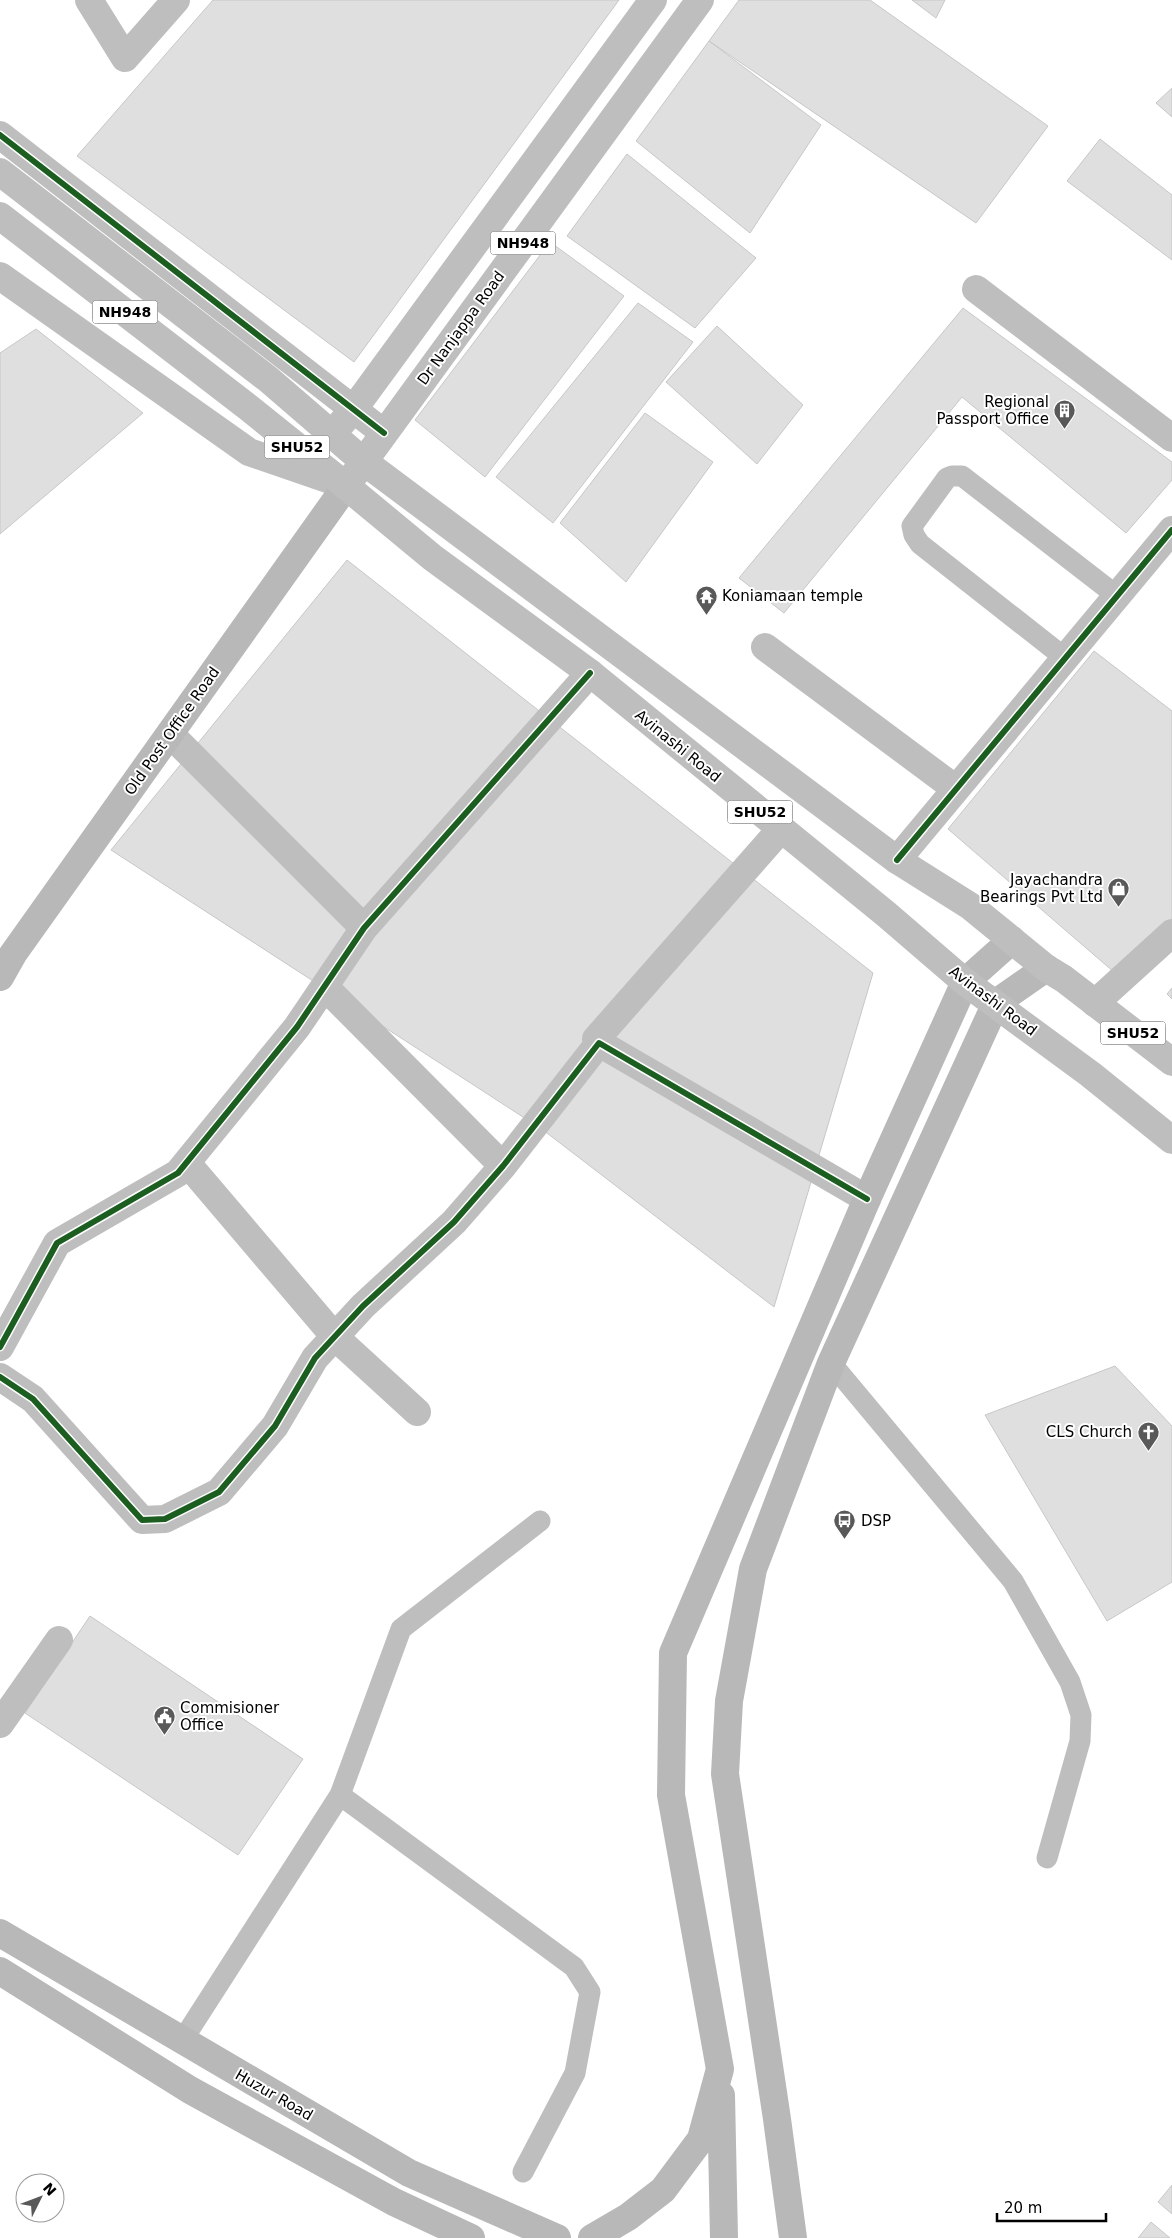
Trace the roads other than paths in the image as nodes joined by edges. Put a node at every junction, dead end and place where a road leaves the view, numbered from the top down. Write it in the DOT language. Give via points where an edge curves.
graph roads {
  1 [pos="89,0"];
  2 [pos="176,0"];
  3 [pos="653,0"];
  4 [pos="700,0"];
  5 [pos="0,134"];
  6 [pos="0,172"];
  7 [pos="0,216"];
  8 [pos="1,279"];
  9 [pos="976,289"];
  10 [pos="249,408"];
  11 [pos="353,410"];
  12 [pos="384,433"];
  13 [pos="331,435"];
  14 [pos="1172,438"];
  15 [pos="363,462"];
  16 [pos="346,486"];
  17 [pos="1172,530"];
  18 [pos="1117,596"];
  19 [pos="765,647"];
  20 [pos="1065,658"];
  21 [pos="590,674"];
  22 [pos="170,734"];
  23 [pos="956,790"];
  24 [pos="781,829"];
  25 [pos="897,860"];
  26 [pos="364,928"];
  27 [pos="1172,933"];
  28 [pos="1012,940"];
  29 [pos="1046,968"];
  30 [pos="0,977"];
  31 [pos="965,982"];
  32 [pos="324,987"];
  33 [pos="996,1003"];
  34 [pos="1095,1003"];
  35 [pos="596,1039"];
  36 [pos="1172,1062"];
  37 [pos="1172,1140"];
  38 [pos="187,1163"];
  39 [pos="503,1166"];
  40 [pos="867,1199"];
  41 [pos="335,1337"];
  42 [pos="0,1347"];
  43 [pos="831,1363"];
  44 [pos="0,1377"];
  45 [pos="418,1412"];
  46 [pos="540,1521"];
  47 [pos="59,1640"];
  48 [pos="0,1724"];
  49 [pos="340,1795"];
  50 [pos="1047,1858"];
  51 [pos="0,1933"];
  52 [pos="0,1971"];
  53 [pos="182,2041"];
  54 [pos="720,2069"];
  55 [pos="523,2172"];
  56 [pos="471,2238"];
  57 [pos="557,2238"];
  58 [pos="592,2238"];
  59 [pos="724,2238"];
  60 [pos="793,2238"];
  1 -- 2 [label="main road" via="125,58"];
  3 -- 11 [label="main road, NH948"];
  4 -- 12 [label="main road, Dr Nanjappa Road / NH948"];
  5 -- 11 [label="main road"];
  6 -- 13 [label="main road, NH948" via="268,379"];
  7 -- 10 [label="main road, NH948"];
  8 -- 16 [label="main road" via="249,452"];
  9 -- 14 [label="main road"];
  10 -- 16 [label="main road, SHU52"];
  11 -- 12 [label="main road"];
  11 -- 13 [label="main road, NH948"];
  12 -- 15 [label="main road, Dr Nanjappa Road / NH948"];
  13 -- 15 [label="main road, SHU52"];
  15 -- 16 [label="main road, Dr Nanjappa Road / NH948"];
  15 -- 25 [label="main road, SHU52"];
  16 -- 21 [label="main road, Avinashi Road / SHU52" via="433,558"];
  16 -- 22 [label="main road, Old Post Office Road"];
  17 -- 18 [label="main road"];
  18 -- 20 [label="main road"];
  18 -- 20 [label="lane" via="962,476 947,478 912,526 914,536"];
  19 -- 23 [label="main road"];
  20 -- 23 [label="main road"];
  21 -- 24 [label="main road, Avinashi Road / SHU52"];
  21 -- 26 [label="main road"];
  22 -- 26 [label="main road"];
  22 -- 30 [label="main road, Old Post Office Road" via="13,954"];
  23 -- 25 [label="main road"];
  24 -- 31 [label="main road, Avinashi Road / SHU52"];
  24 -- 35 [label="main road"];
  25 -- 28 [label="main road, SHU52" via="970,906"];
  26 -- 32 [label="main road"];
  27 -- 34 [label="main road"];
  28 -- 29 [label="main road, SHU52"];
  28 -- 31 [label="main road"];
  29 -- 33 [label="main road"];
  29 -- 34 [label="main road, SHU52"];
  31 -- 33 [label="main road, Avinashi Road / SHU52"];
  31 -- 40 [label="main road"];
  32 -- 38 [label="main road" via="298,1027"];
  32 -- 39 [label="main road"];
  33 -- 37 [label="main road, Avinashi Road / SHU52"];
  33 -- 43 [label="main road"];
  34 -- 36 [label="main road, SHU52"];
  38 -- 41 [label="main road"];
  38 -- 42 [label="main road" via="178,1173 57,1243"];
  39 -- 40 [label="main road" via="599,1043"];
  39 -- 41 [label="main road" via="454,1222 363,1306"];
  40 -- 54 [label="main road" via="673,1653 672,1796"];
  41 -- 44 [label="main road" via="315,1358 276,1426 219,1492 165,1519 142,1520 33,1399"];
  41 -- 45 [label="main road"];
  43 -- 50 [label="lane" via="1013,1580 1070,1682 1082,1716 1080,1741"];
  43 -- 60 [label="main road" via="753,1569 729,1701 725,1774"];
  46 -- 49 [label="lane" via="401,1629"];
  47 -- 48 [label="main road"];
  49 -- 53 [label="lane"];
  49 -- 55 [label="lane" via="574,1967 590,1992 575,2073"];
  51 -- 53 [label="main road, Huzur Road"];
  52 -- 56 [label="main road" via="190,2090 394,2202"];
  53 -- 57 [label="main road, Huzur Road" via="409,2174"];
  54 -- 58 [label="main road" via="701,2139 663,2190 628,2217"];
  54 -- 59 [label="main road"];
}
